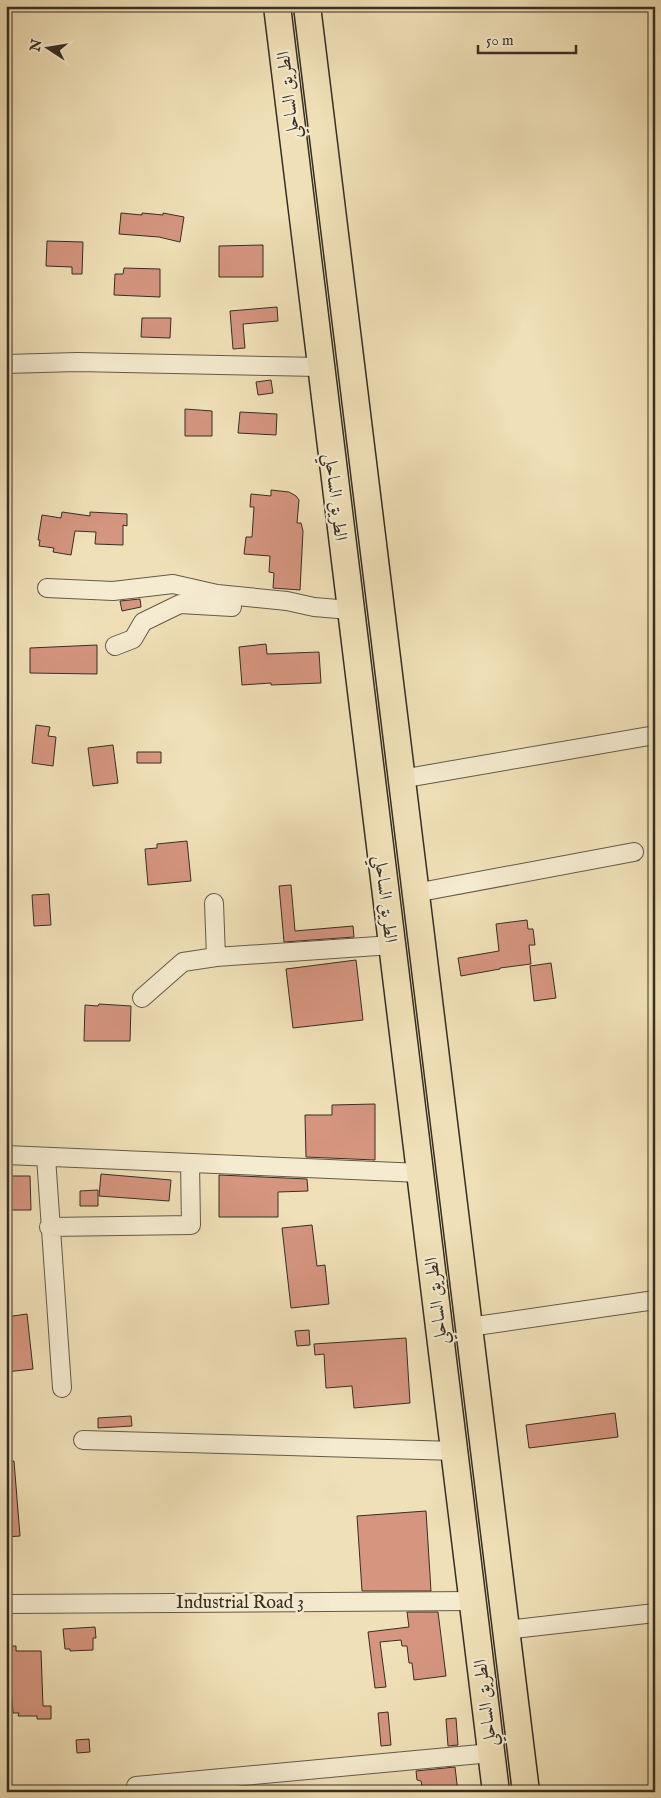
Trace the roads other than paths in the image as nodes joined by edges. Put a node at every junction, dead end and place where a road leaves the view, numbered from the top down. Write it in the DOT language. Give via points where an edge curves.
graph roads {
  1 [pos="277,6"];
  2 [pos="307,6"];
  3 [pos="6,364"];
  4 [pos="320,367"];
  5 [pos="47,588"];
  6 [pos="314,607"];
  7 [pos="350,610"];
  8 [pos="115,646"];
  9 [pos="655,735"];
  10 [pos="401,779"];
  11 [pos="634,852"];
  12 [pos="415,893"];
  13 [pos="214,903"];
  14 [pos="392,945"];
  15 [pos="216,957"];
  16 [pos="142,998"];
  17 [pos="6,1155"];
  18 [pos="46,1157"];
  19 [pos="190,1163"];
  20 [pos="421,1173"];
  21 [pos="50,1227"];
  22 [pos="655,1300"];
  23 [pos="469,1327"];
  24 [pos="62,1388"];
  25 [pos="83,1440"];
  26 [pos="454,1451"];
  27 [pos="473,1601"];
  28 [pos="6,1604"];
  29 [pos="655,1613"];
  30 [pos="506,1630"];
  31 [pos="491,1754"];
  32 [pos="136,1786"];
  33 [pos="496,1792"];
  34 [pos="526,1792"];
  1 -- 4 [label="highway, الطريق الساحلي"];
  2 -- 10 [label="highway, الطريق الساحلي"];
  3 -- 4 [label="street" via="77,362"];
  4 -- 7 [label="highway, الطريق الساحلي"];
  5 -- 6 [label="street" via="113,591 173,584 217,594"];
  6 -- 7 [label="street"];
  6 -- 8 [label="street" via="292,612 180,604 143,622 133,639"];
  7 -- 14 [label="highway, الطريق الساحلي"];
  9 -- 10 [label="street"];
  10 -- 12 [label="highway, الطريق الساحلي"];
  11 -- 12 [label="street"];
  12 -- 23 [label="highway, الطريق الساحلي"];
  13 -- 15 [label="street"];
  14 -- 15 [label="street"];
  14 -- 20 [label="highway, الطريق الساحلي"];
  15 -- 16 [label="street" via="183,962"];
  17 -- 18 [label="street"];
  18 -- 19 [label="street"];
  18 -- 21 [label="street"];
  19 -- 20 [label="street"];
  19 -- 21 [label="street" via="191,1225"];
  20 -- 26 [label="highway, الطريق الساحلي"];
  21 -- 24 [label="street"];
  22 -- 23 [label="street"];
  23 -- 30 [label="highway, الطريق الساحلي"];
  25 -- 26 [label="street"];
  26 -- 27 [label="highway, الطريق الساحلي"];
  27 -- 28 [label="street, Industrial Road 3"];
  27 -- 31 [label="highway, الطريق الساحلي"];
  29 -- 30 [label="street"];
  30 -- 34 [label="highway, الطريق الساحلي"];
  31 -- 32 [label="street"];
  31 -- 33 [label="highway, الطريق الساحلي"];
}
